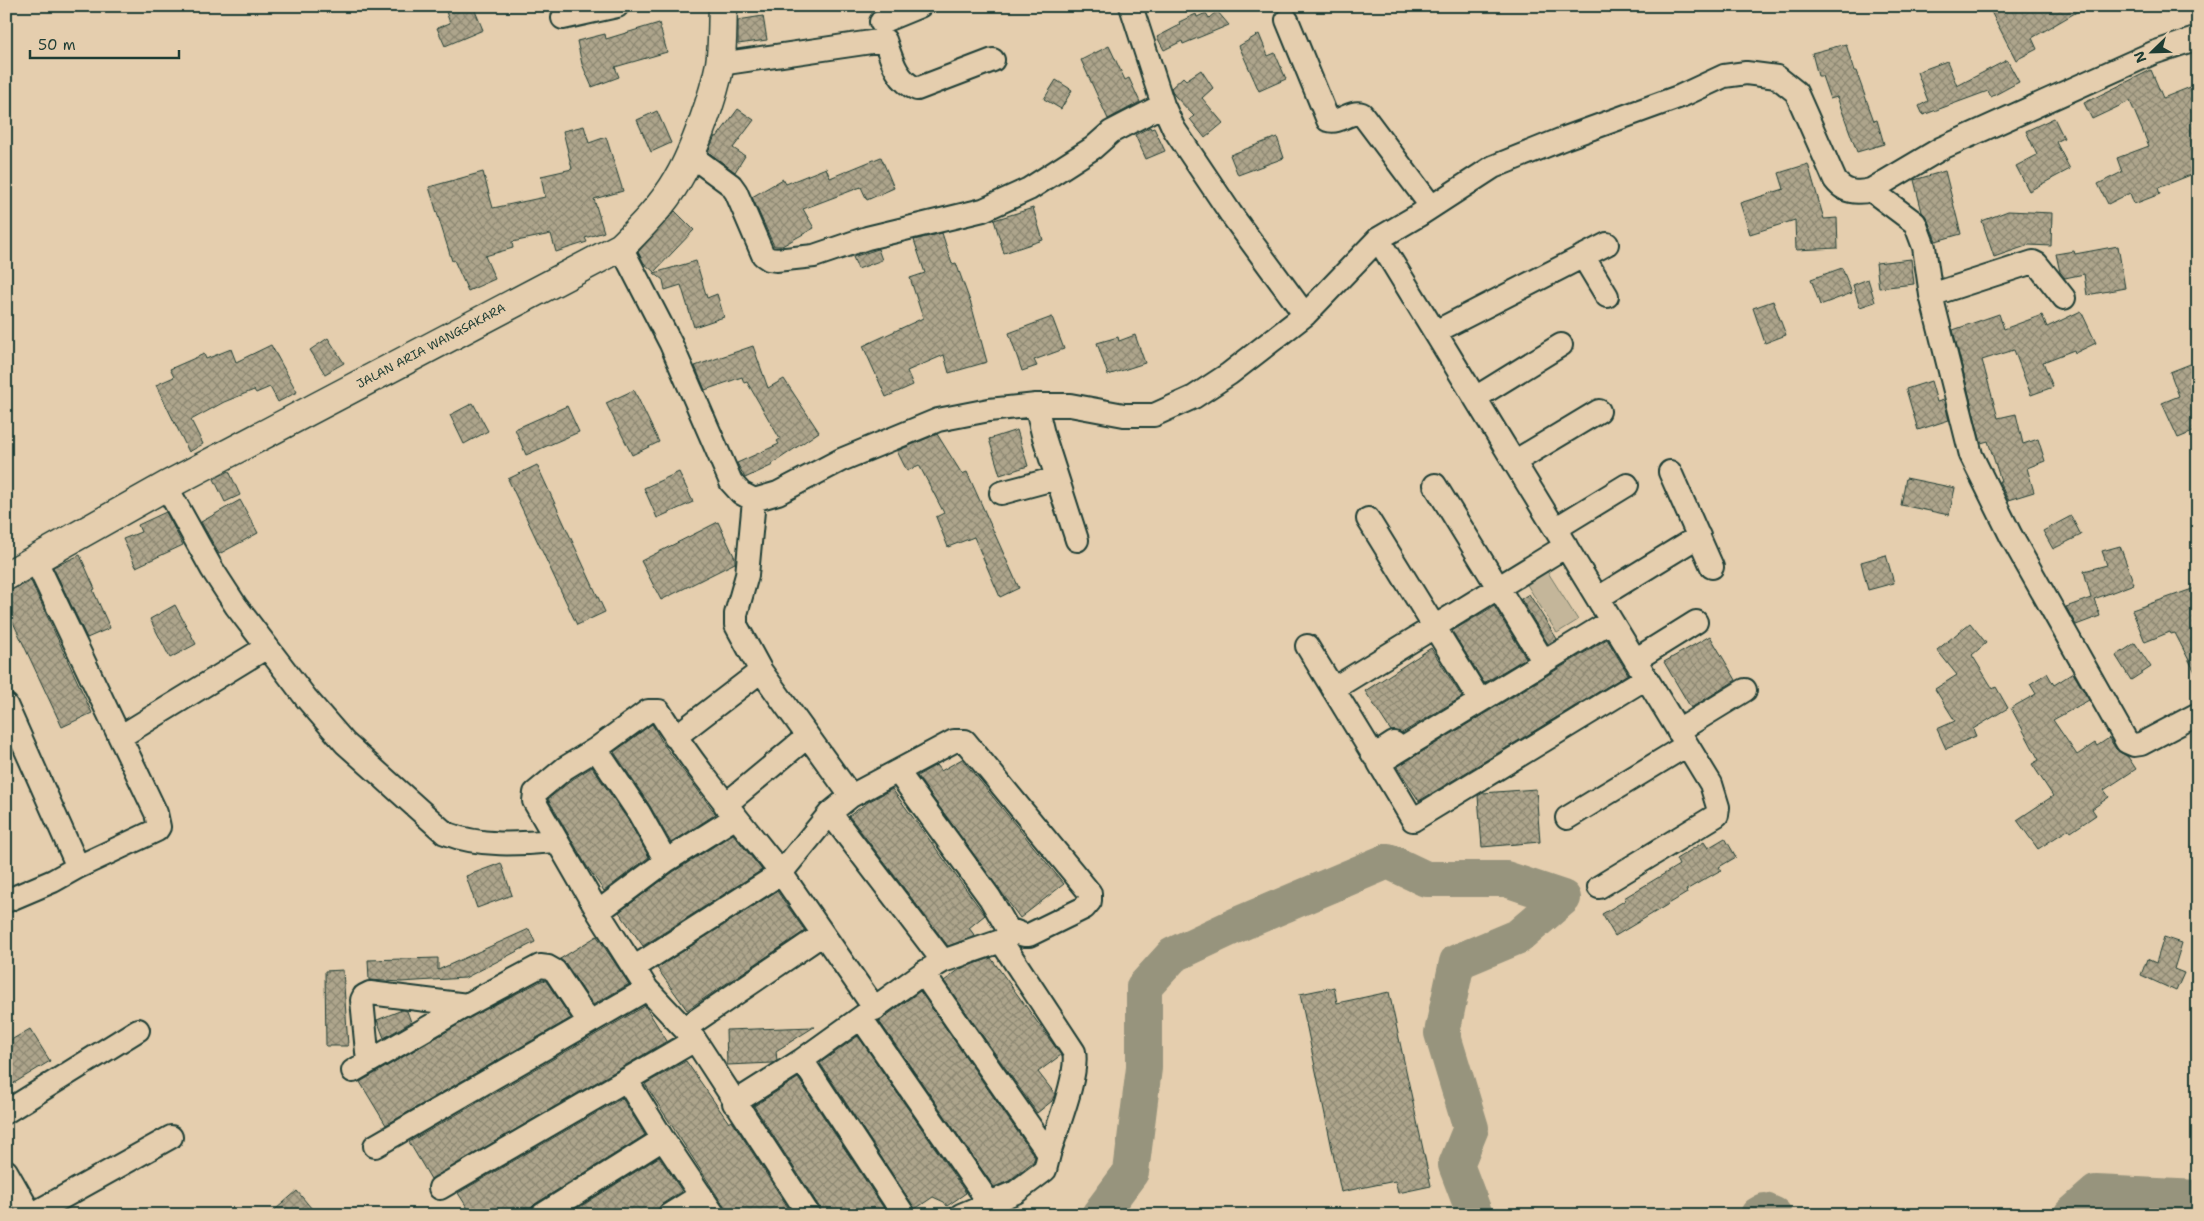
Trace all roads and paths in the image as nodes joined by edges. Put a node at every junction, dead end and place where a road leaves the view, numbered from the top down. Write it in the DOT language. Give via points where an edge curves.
graph roads {
  1 [pos="616,6"];
  2 [pos="723,6"];
  3 [pos="920,6"];
  4 [pos="1131,6"];
  5 [pos="563,18"];
  6 [pos="1287,20"];
  7 [pos="881,23"];
  8 [pos="2198,38"];
  9 [pos="993,60"];
  10 [pos="720,64"];
  11 [pos="1163,104"];
  12 [pos="689,154"];
  13 [pos="1872,190"];
  14 [pos="1431,206"];
  15 [pos="1378,239"];
  16 [pos="1607,244"];
  17 [pos="621,247"];
  18 [pos="1583,256"];
  19 [pos="1931,295"];
  20 [pos="1607,296"];
  21 [pos="2064,298"];
  22 [pos="1305,316"];
  23 [pos="1435,332"];
  24 [pos="1561,345"];
  25 [pos="1475,398"];
  26 [pos="1036,405"];
  27 [pos="1598,411"];
  28 [pos="1514,462"];
  29 [pos="1670,472"];
  30 [pos="1057,478"];
  31 [pos="1435,484"];
  32 [pos="1627,485"];
  33 [pos="166,486"];
  34 [pos="1001,493"];
  35 [pos="754,500"];
  36 [pos="1368,519"];
  37 [pos="1699,536"];
  38 [pos="1560,538"];
  39 [pos="1078,540"];
  40 [pos="35,559"];
  41 [pos="1712,567"];
  42 [pos="6,576"];
  43 [pos="1498,588"];
  44 [pos="1605,611"];
  45 [pos="1696,622"];
  46 [pos="1434,626"];
  47 [pos="1307,646"];
  48 [pos="267,647"];
  49 [pos="1541,658"];
  50 [pos="1640,669"];
  51 [pos="761,671"];
  52 [pos="1333,689"];
  53 [pos="1745,690"];
  54 [pos="1478,697"];
  55 [pos="6,705"];
  56 [pos="2198,714"];
  57 [pos="808,736"];
  58 [pos="120,737"];
  59 [pos="675,737"];
  60 [pos="1682,738"];
  61 [pos="596,750"];
  62 [pos="898,772"];
  63 [pos="851,796"];
  64 [pos="730,811"];
  65 [pos="830,813"];
  66 [pos="1567,818"];
  67 [pos="556,841"];
  68 [pos="666,861"];
  69 [pos="78,866"];
  70 [pos="781,873"];
  71 [pos="1600,887"];
  72 [pos="6,901"];
  73 [pos="598,912"];
  74 [pos="823,934"];
  75 [pos="1005,935"];
  76 [pos="943,961"];
  77 [pos="634,967"];
  78 [pos="923,973"];
  79 [pos="647,989"];
  80 [pos="467,1005"];
  81 [pos="868,1013"];
  82 [pos="589,1022"];
  83 [pos="138,1030"];
  84 [pos="690,1034"];
  85 [pos="802,1060"];
  86 [pos="627,1080"];
  87 [pos="734,1103"];
  88 [pos="6,1112"];
  89 [pos="171,1137"];
  90 [pos="663,1139"];
  91 [pos="375,1146"];
  92 [pos="1049,1154"];
  93 [pos="6,1172"];
  94 [pos="440,1188"];
  95 [pos="701,1195"];
  96 [pos="990,1204"];
  97 [pos="899,1213"];
  98 [pos="542,1215"];
  99 [pos="669,1215"];
  100 [pos="714,1215"];
  101 [pos="809,1215"];
  102 [pos="961,1215"];
  1 -- 5 [label="street"];
  2 -- 10 [label="street, JALAN ARIA WANGSAKARA"];
  3 -- 7 [label="street"];
  4 -- 11 [label="street"];
  6 -- 14 [label="street" via="1328,120 1362,114"];
  7 -- 9 [label="street" via="903,80 917,89"];
  7 -- 10 [label="street"];
  8 -- 13 [label="street" via="2153,53 1942,148"];
  10 -- 12 [label="street, JALAN ARIA WANGSAKARA"];
  11 -- 12 [label="street" via="1112,132 1093,148 1028,189 983,210 866,238 804,258 776,260 763,255 731,185"];
  11 -- 22 [label="street" via="1174,129"];
  12 -- 17 [label="street, JALAN ARIA WANGSAKARA" via="667,196"];
  13 -- 14 [label="street" via="1861,193 1842,189 1835,180 1796,92 1777,77 1746,73 1724,76 1493,167"];
  13 -- 19 [label="street" via="1915,223 1924,247"];
  14 -- 15 [label="street"];
  15 -- 22 [label="street"];
  15 -- 23 [label="street"];
  16 -- 18 [label="street"];
  17 -- 33 [label="street, JALAN ARIA WANGSAKARA"];
  17 -- 35 [label="street" via="671,344 731,482"];
  18 -- 20 [label="street"];
  18 -- 23 [label="street"];
  19 -- 21 [label="street" via="2033,262"];
  19 -- 56 [label="street" via="1971,455 2011,536 2127,742 2141,744"];
  22 -- 26 [label="street" via="1194,397 1154,415 1124,415 1070,405"];
  23 -- 25 [label="street"];
  24 -- 25 [label="street"];
  25 -- 28 [label="street"];
  26 -- 30 [label="street"];
  26 -- 35 [label="street" via="938,420 841,460 778,493"];
  27 -- 28 [label="street"];
  28 -- 38 [label="street"];
  29 -- 37 [label="street"];
  30 -- 34 [label="street"];
  30 -- 39 [label="street"];
  31 -- 43 [label="street"];
  32 -- 38 [label="street"];
  33 -- 40 [label="street, JALAN ARIA WANGSAKARA"];
  33 -- 48 [label="street" via="212,568"];
  35 -- 51 [label="street" via="748,575 735,619"];
  36 -- 46 [label="street"];
  37 -- 41 [label="street"];
  37 -- 44 [label="street"];
  38 -- 43 [label="street"];
  38 -- 44 [label="street"];
  40 -- 42 [label="street, JALAN ARIA WANGSAKARA"];
  40 -- 58 [label="street"];
  43 -- 46 [label="street"];
  43 -- 49 [label="street"];
  44 -- 49 [label="street"];
  44 -- 50 [label="street"];
  45 -- 50 [label="street"];
  46 -- 52 [label="street"];
  46 -- 54 [label="street"];
  47 -- 52 [label="street"];
  48 -- 58 [label="street"];
  48 -- 67 [label="street" via="345,743 445,833 462,840 486,843"];
  49 -- 54 [label="street"];
  50 -- 54 [label="street" via="1413,820 1379,763"];
  50 -- 60 [label="street"];
  51 -- 57 [label="street"];
  51 -- 59 [label="street"];
  52 -- 54 [label="street" via="1374,756"];
  53 -- 60 [label="street"];
  55 -- 69 [label="street"];
  57 -- 63 [label="street"];
  57 -- 64 [label="street"];
  58 -- 69 [label="street" via="156,813 159,827"];
  59 -- 61 [label="street" via="655,709"];
  59 -- 64 [label="street"];
  60 -- 66 [label="street"];
  60 -- 71 [label="street" via="1711,784 1718,807 1717,815"];
  61 -- 67 [label="street" via="565,768 535,793 534,801"];
  61 -- 68 [label="street" via="639,813"];
  62 -- 63 [label="street"];
  62 -- 75 [label="street" via="990,898"];
  62 -- 75 [label="street" via="954,741 965,741 1090,893 1090,901 1084,908 1029,935"];
  63 -- 65 [label="street"];
  64 -- 68 [label="street"];
  64 -- 70 [label="street"];
  65 -- 70 [label="street"];
  65 -- 76 [label="street"];
  67 -- 73 [label="street"];
  68 -- 73 [label="street"];
  69 -- 72 [label="street" via="53,881"];
  70 -- 74 [label="street"];
  70 -- 77 [label="street"];
  73 -- 77 [label="street"];
  74 -- 81 [label="street"];
  74 -- 84 [label="street"];
  75 -- 76 [label="street"];
  75 -- 92 [label="street" via="1076,1059"];
  76 -- 78 [label="street"];
  77 -- 79 [label="street"];
  78 -- 81 [label="street"];
  78 -- 92 [label="street"];
  79 -- 82 [label="street"];
  79 -- 84 [label="street"];
  80 -- 80 [label="street" via="370,993 364,996 360,1066"];
  80 -- 82 [label="street" via="540,966 548,967"];
  81 -- 85 [label="street"];
  81 -- 96 [label="street"];
  82 -- 91 [label="street"];
  83 -- 88 [label="street"];
  84 -- 86 [label="street"];
  84 -- 87 [label="street"];
  85 -- 87 [label="street"];
  85 -- 97 [label="street"];
  86 -- 90 [label="street"];
  86 -- 94 [label="street"];
  87 -- 101 [label="street"];
  89 -- 93 [label="street" via="31,1215"];
  90 -- 95 [label="street"];
  90 -- 98 [label="street"];
  92 -- 96 [label="street" via="1045,1170 1016,1192"];
  95 -- 99 [label="street"];
  95 -- 100 [label="street"];
  96 -- 102 [label="street"];
}
